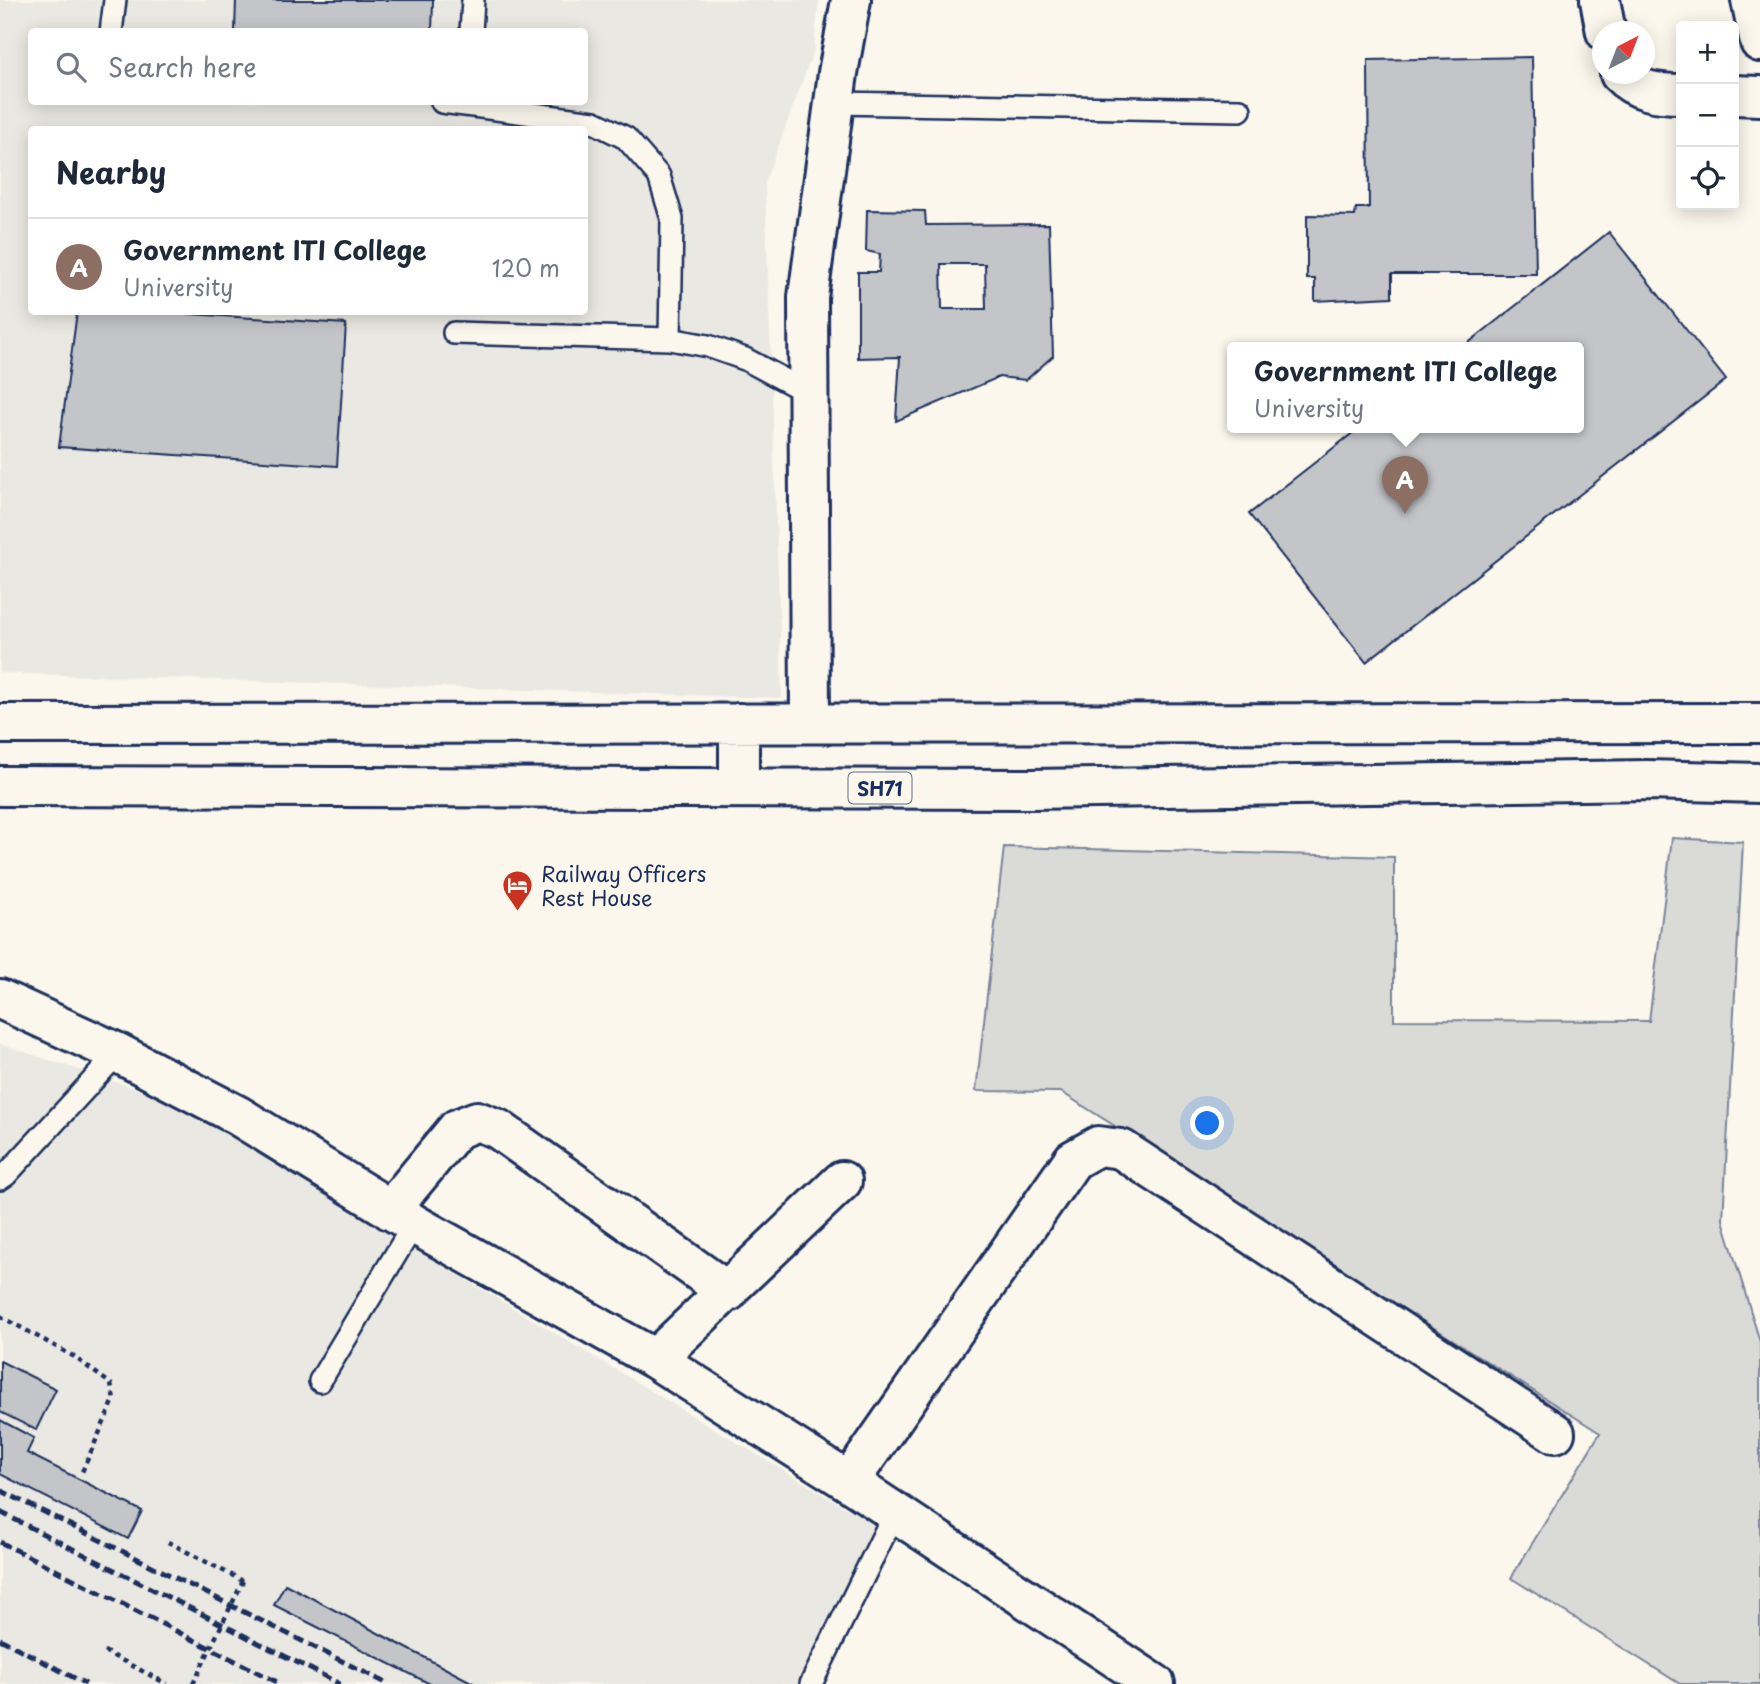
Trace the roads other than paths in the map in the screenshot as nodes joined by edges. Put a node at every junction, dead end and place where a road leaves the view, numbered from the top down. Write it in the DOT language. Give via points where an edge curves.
graph roads {
  1 [pos="115,0"];
  2 [pos="473,0"];
  3 [pos="851,0"];
  4 [pos="1600,0"];
  5 [pos="1751,0"];
  6 [pos="1604,21"];
  7 [pos="112,28"];
  8 [pos="471,28"];
  9 [pos="1760,42"];
  10 [pos="1632,84"];
  11 [pos="1676,94"];
  12 [pos="1739,95"];
  13 [pos="1760,96"];
  14 [pos="834,103"];
  15 [pos="485,105"];
  16 [pos="1240,110"];
  17 [pos="454,333"];
  18 [pos="670,339"];
  19 [pos="809,393"];
  20 [pos="0,723"];
  21 [pos="740,723"];
  22 [pos="810,723"];
  23 [pos="1760,723"];
  24 [pos="1760,783"];
  25 [pos="0,786"];
  26 [pos="739,788"];
  27 [pos="0,999"];
  28 [pos="118,1053"];
  29 [pos="0,1179"];
  30 [pos="842,1181"];
  31 [pos="402,1217"];
  32 [pos="728,1292"];
  33 [pos="655,1359"];
  34 [pos="320,1381"];
  35 [pos="1555,1433"];
  36 [pos="849,1482"];
  37 [pos="895,1512"];
  38 [pos="811,1684"];
  39 [pos="1155,1684"];
  1 -- 7 [label="lane"];
  2 -- 8 [label="lane"];
  3 -- 14 [label="street"];
  4 -- 6 [label="street"];
  5 -- 9 [label="street"];
  10 -- 11 [label="street" via="1657,94"];
  12 -- 13 [label="street"];
  14 -- 16 [label="lane"];
  14 -- 19 [label="street" via="808,297"];
  15 -- 18 [label="lane" via="594,122 626,138 659,176 672,219"];
  17 -- 18 [label="lane"];
  18 -- 19 [label="lane" via="745,359"];
  19 -- 22 [label="street"];
  20 -- 21 [label="street"];
  21 -- 22 [label="street"];
  21 -- 26 [label="street"];
  22 -- 23 [label="street"];
  24 -- 26 [label="street, SH71" via="1647,780 1030,789"];
  25 -- 26 [label="street, SH71"];
  27 -- 28 [label="street"];
  28 -- 29 [label="lane"];
  28 -- 31 [label="street" via="237,1115"];
  30 -- 32 [label="street"];
  31 -- 32 [label="street" via="457,1129 477,1121 498,1129"];
  31 -- 33 [label="street"];
  31 -- 34 [label="lane"];
  32 -- 33 [label="street"];
  33 -- 36 [label="street"];
  35 -- 36 [label="street" via="1121,1149 1098,1146 1073,1160"];
  36 -- 37 [label="street"];
  37 -- 38 [label="lane"];
  37 -- 39 [label="street"];
}
